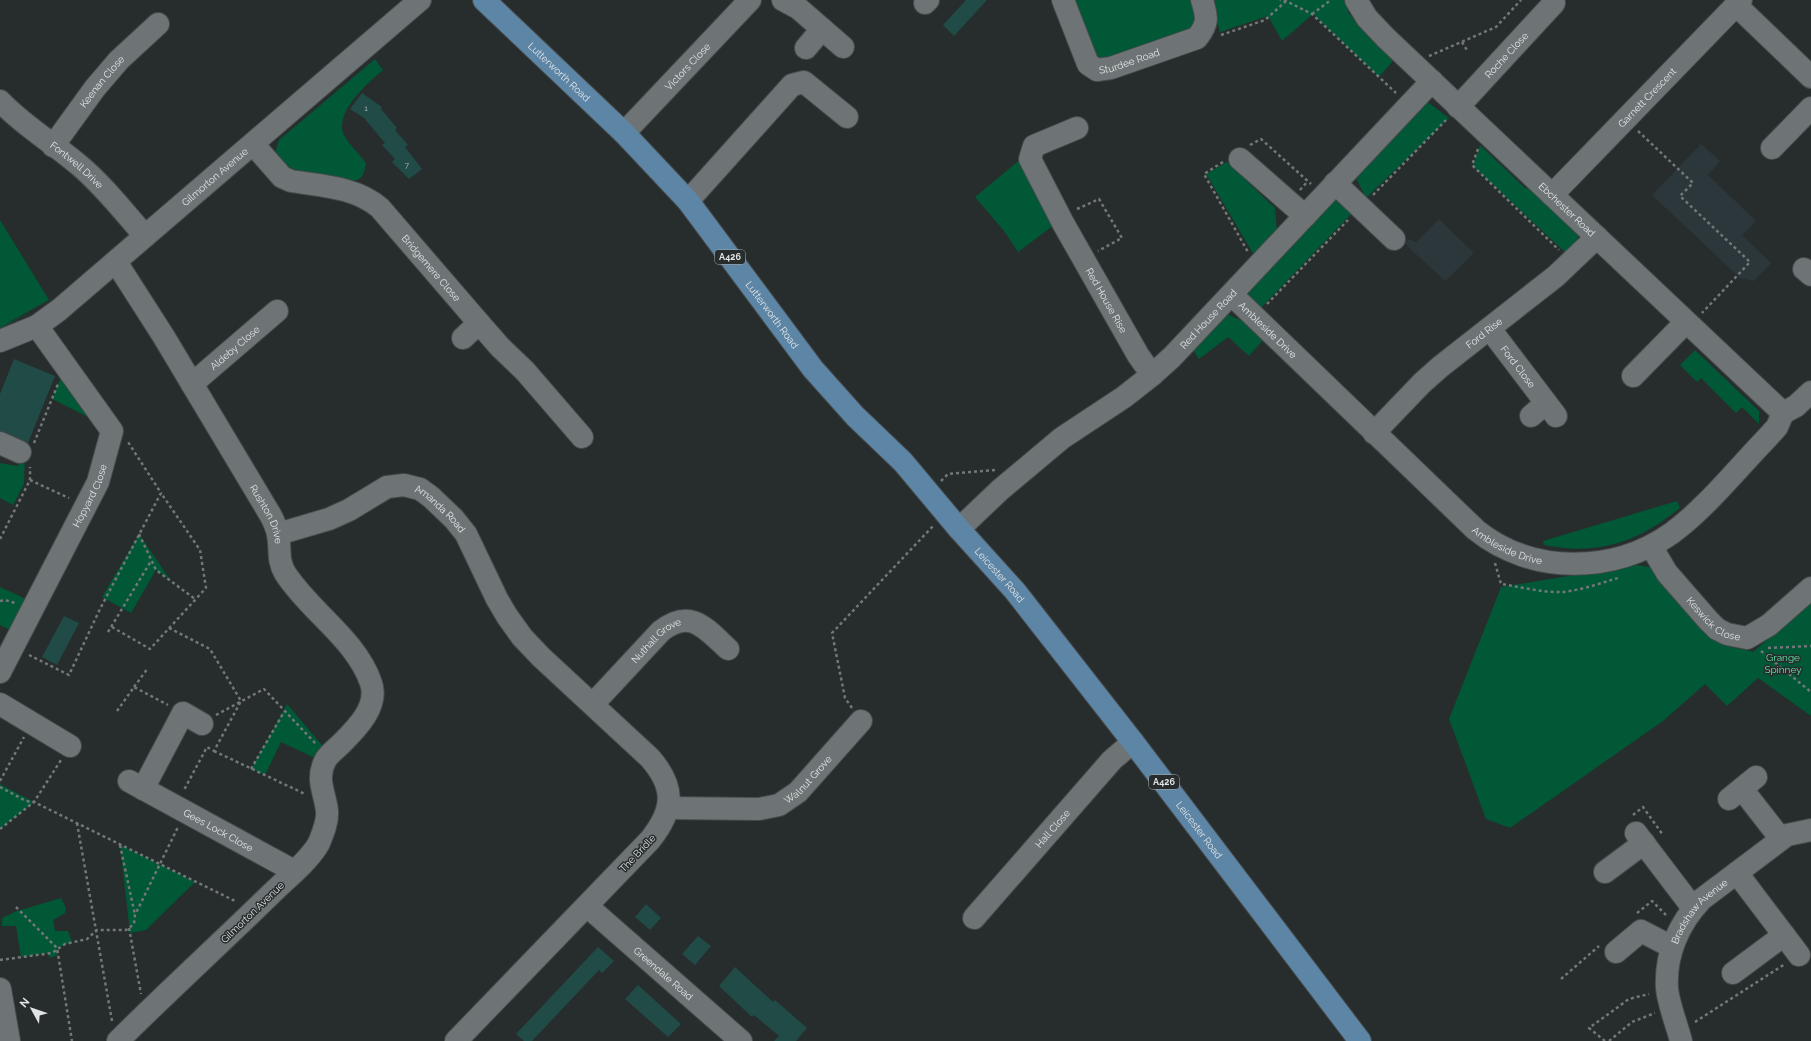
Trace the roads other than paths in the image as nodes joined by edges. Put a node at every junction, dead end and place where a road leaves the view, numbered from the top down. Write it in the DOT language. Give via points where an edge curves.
graph roads {
  1 [pos="420,0"];
  2 [pos="484,0"];
  3 [pos="750,0"];
  4 [pos="783,0"];
  5 [pos="1063,0"];
  6 [pos="1202,0"];
  7 [pos="1356,0"];
  8 [pos="1554,3"];
  9 [pos="1738,3"];
  10 [pos="158,24"];
  11 [pos="822,29"];
  12 [pos="843,47"];
  13 [pos="806,48"];
  14 [pos="1811,77"];
  15 [pos="1432,81"];
  16 [pos="0,101"];
  17 [pos="1458,106"];
  18 [pos="1811,108"];
  19 [pos="847,117"];
  20 [pos="1077,128"];
  21 [pos="624,133"];
  22 [pos="254,144"];
  23 [pos="53,146"];
  24 [pos="1772,148"];
  25 [pos="1240,159"];
  26 [pos="1335,183"];
  27 [pos="1552,195"];
  28 [pos="688,201"];
  29 [pos="1305,216"];
  30 [pos="145,236"];
  31 [pos="1597,237"];
  32 [pos="1394,239"];
  33 [pos="116,262"];
  34 [pos="1232,295"];
  35 [pos="277,310"];
  36 [pos="479,323"];
  37 [pos="1688,324"];
  38 [pos="37,326"];
  39 [pos="1490,329"];
  40 [pos="463,338"];
  41 [pos="0,341"];
  42 [pos="1152,375"];
  43 [pos="1633,376"];
  44 [pos="192,384"];
  45 [pos="1811,392"];
  46 [pos="1544,412"];
  47 [pos="1783,413"];
  48 [pos="1374,433"];
  49 [pos="582,437"];
  50 [pos="0,443"];
  51 [pos="20,452"];
  52 [pos="953,521"];
  53 [pos="278,534"];
  54 [pos="1651,546"];
  55 [pos="1811,588"];
  56 [pos="728,649"];
  57 [pos="541,657"];
  58 [pos="0,672"];
  59 [pos="0,704"];
  60 [pos="593,704"];
  61 [pos="861,721"];
  62 [pos="202,724"];
  63 [pos="1133,742"];
  64 [pos="70,746"];
  65 [pos="328,757"];
  66 [pos="1742,788"];
  67 [pos="668,808"];
  68 [pos="1811,830"];
  69 [pos="1781,839"];
  70 [pos="294,871"];
  71 [pos="1605,872"];
  72 [pos="1736,873"];
  73 [pos="587,906"];
  74 [pos="1693,908"];
  75 [pos="974,918"];
  76 [pos="1784,935"];
  77 [pos="1672,947"];
  78 [pos="1616,952"];
  79 [pos="1799,955"];
  80 [pos="1733,973"];
  81 [pos="0,989"];
  82 [pos="2,1017"];
  83 [pos="115,1034"];
  84 [pos="1680,1037"];
  85 [pos="9,1041"];
  86 [pos="456,1041"];
  87 [pos="741,1041"];
  88 [pos="1360,1041"];
  1 -- 22 [label="street, Gilmorton Avenue"];
  2 -- 21 [label="main road, Lutterworth Road / A426"];
  3 -- 21 [label="street, Victors Close"];
  4 -- 11 [label="street" via="798,8"];
  5 -- 6 [label="street, Sturdee Road" via="1088,64 1097,70 1111,68 1197,38 1204,29 1207,17"];
  7 -- 15 [label="street, Ebchester Road" via="1367,18"];
  8 -- 17 [label="street, Roche Close"];
  9 -- 14 [label="street"];
  9 -- 27 [label="street, Garnett Crescent"];
  10 -- 23 [label="street, Keenan Close" via="119,60 100,82"];
  11 -- 12 [label="street"];
  11 -- 13 [label="street"];
  15 -- 17 [label="street, Ebchester Road"];
  15 -- 26 [label="street, Red House Road"];
  16 -- 23 [label="street, Fontwell Drive" via="30,130"];
  17 -- 27 [label="street, Ebchester Road"];
  18 -- 24 [label="street"];
  19 -- 28 [label="street" via="804,82 792,85"];
  20 -- 42 [label="street, Red House Rise" via="1034,146 1030,159 1083,259"];
  21 -- 28 [label="main road, Lutterworth Road / A426"];
  22 -- 30 [label="street, Gilmorton Avenue"];
  22 -- 36 [label="street, Bridgemere Close" via="282,177 291,181 353,192 371,200"];
  23 -- 30 [label="street, Fontwell Drive" via="90,175"];
  25 -- 29 [label="street"];
  26 -- 29 [label="street, Red House Road"];
  26 -- 32 [label="street"];
  27 -- 31 [label="street, Ebchester Road"];
  28 -- 52 [label="main road, Lutterworth Road / A426" via="813,369 855,416 903,462"];
  29 -- 34 [label="street, Red House Road"];
  30 -- 33 [label="street, Gilmorton Avenue"];
  31 -- 37 [label="street, Ebchester Road"];
  31 -- 39 [label="street, Ford Rise" via="1572,263"];
  33 -- 38 [label="street, Gilmorton Avenue"];
  33 -- 44 [label="street, Rushton Drive"];
  34 -- 42 [label="street, Red House Road"];
  34 -- 48 [label="street, Ambleside Drive"];
  35 -- 44 [label="street, Aldeby Close"];
  36 -- 40 [label="street"];
  36 -- 49 [label="street, Bridgemere Close"];
  37 -- 43 [label="street"];
  37 -- 47 [label="street, Ebchester Road"];
  38 -- 41 [label="street, Gilmorton Avenue"];
  38 -- 58 [label="street, Hopyard Close" via="112,431 98,482"];
  39 -- 46 [label="street, Ford Close"];
  39 -- 48 [label="street, Ford Rise" via="1426,379"];
  42 -- 52 [label="street, Red House Road" via="1062,438 1015,477"];
  44 -- 53 [label="street, Rushton Drive" via="271,516"];
  45 -- 47 [label="street" via="1796,406"];
  47 -- 54 [label="street, Ambleside Drive" via="1777,427 1692,516"];
  48 -- 54 [label="street, Ambleside Drive" via="1476,530 1503,547 1544,562 1579,564 1618,559"];
  50 -- 51 [label="street"];
  52 -- 63 [label="main road, Leicester Road / A426" via="1015,591"];
  53 -- 57 [label="street, Amanda Road" via="329,519 387,487 404,485 420,489 466,534 507,616"];
  53 -- 65 [label="street, Rushton Drive" via="278,558 285,573 348,646 364,667 372,685 372,700 366,715"];
  54 -- 55 [label="street, Keswick Close" via="1667,573 1708,620 1727,634 1747,638 1769,625"];
  56 -- 60 [label="street, Nuthall Grove" via="706,628 696,623 683,620 671,624 660,631"];
  57 -- 60 [label="street, The Bridle"];
  59 -- 64 [label="street"];
  60 -- 67 [label="street, The Bridle" via="659,769 666,782"];
  61 -- 67 [label="street, Walnut Grove" via="798,792 778,805 758,809"];
  62 -- 70 [label="street, Gees Lock Close" via="183,713 136,785"];
  63 -- 75 [label="street, Hall Close" via="1112,760"];
  63 -- 88 [label="main road, Leicester Road / A426"];
  65 -- 70 [label="street, Gilmorton Avenue" via="321,775 321,789 327,812 325,826 318,844"];
  66 -- 69 [label="street"];
  67 -- 73 [label="street, The Bridle" via="662,825 650,840"];
  68 -- 69 [label="street, Bradshaw Avenue" via="1801,830"];
  69 -- 72 [label="street, Bradshaw Avenue"];
  70 -- 83 [label="street, Gilmorton Avenue" via="145,1015"];
  71 -- 74 [label="street" via="1640,838"];
  72 -- 74 [label="street, Bradshaw Avenue"];
  72 -- 76 [label="street"];
  73 -- 86 [label="street, The Bridle"];
  73 -- 87 [label="street, Greendale Road"];
  74 -- 77 [label="street, Bradshaw Avenue" via="1680,927"];
  76 -- 79 [label="street"];
  76 -- 80 [label="street"];
  77 -- 78 [label="street" via="1641,931"];
  77 -- 84 [label="street, Bradshaw Avenue" via="1667,988"];
  81 -- 82 [label="street"];
  82 -- 85 [label="street"];
}
